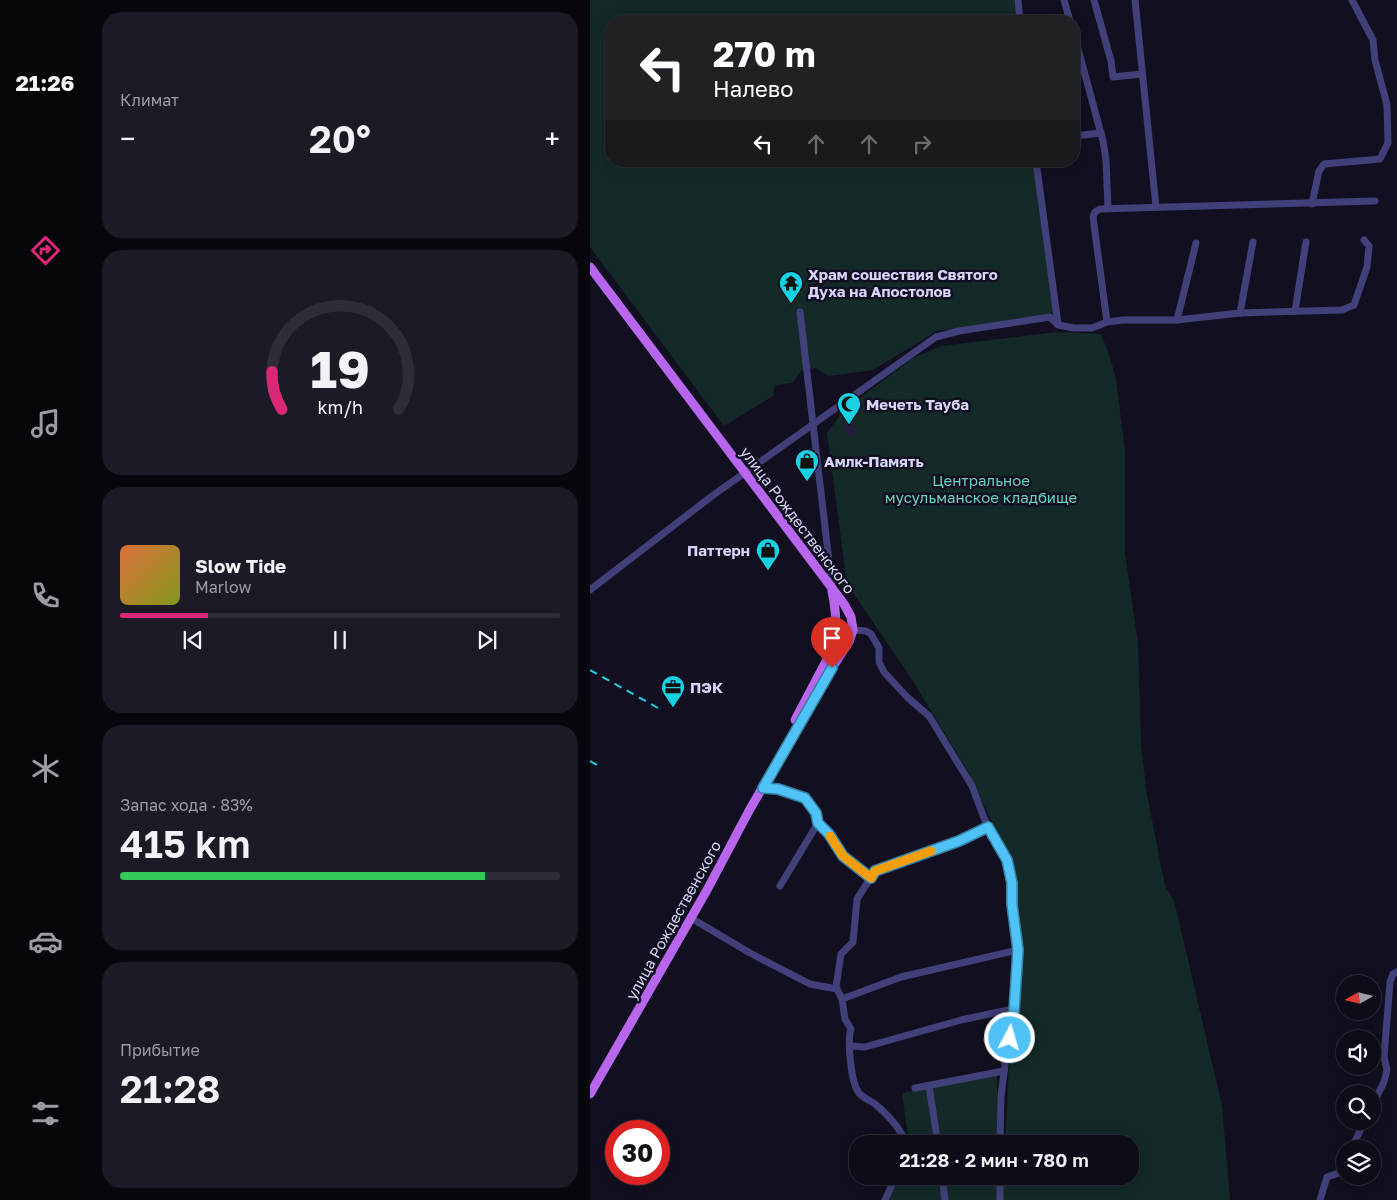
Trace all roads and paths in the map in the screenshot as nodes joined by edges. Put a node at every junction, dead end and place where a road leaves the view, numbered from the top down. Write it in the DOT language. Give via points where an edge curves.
graph roads {
  1 [pos="1018,0"];
  2 [pos="1064,0"];
  3 [pos="1094,0"];
  4 [pos="1135,0"];
  5 [pos="1352,0"];
  6 [pos="1019,15"];
  7 [pos="1068,15"];
  8 [pos="1080,56"];
  9 [pos="1142,74"];
  10 [pos="1101,133"];
  11 [pos="1080,135"];
  12 [pos="1037,167"];
  13 [pos="1375,201"];
  14 [pos="1312,204"];
  15 [pos="1156,207"];
  16 [pos="1108,208"];
  17 [pos="1364,240"];
  18 [pos="1253,242"];
  19 [pos="1306,242"];
  20 [pos="1196,244"];
  21 [pos="590,267"];
  22 [pos="1295,311"];
  23 [pos="800,312"];
  24 [pos="1240,313"];
  25 [pos="1177,320"];
  26 [pos="1107,322"];
  27 [pos="1058,325"];
  28 [pos="814,424"];
  29 [pos="745,473"];
  30 [pos="590,590"];
  31 [pos="832,590"];
  32 [pos="853,630"];
  33 [pos="836,635"];
  34 [pos="849,642"];
  35 [pos="763,788"];
  36 [pos="750,810"];
  37 [pos="818,823"];
  38 [pos="988,827"];
  39 [pos="871,878"];
  40 [pos="780,886"];
  41 [pos="691,918"];
  42 [pos="1018,950"];
  43 [pos="1397,972"];
  44 [pos="837,989"];
  45 [pos="1390,989"];
  46 [pos="1397,993"];
  47 [pos="842,999"];
  48 [pos="1013,1009"];
  49 [pos="850,1046"];
  50 [pos="1004,1071"];
  51 [pos="929,1086"];
  52 [pos="915,1088"];
  53 [pos="1381,1088"];
  54 [pos="590,1094"];
  55 [pos="903,1135"];
  56 [pos="937,1135"];
  57 [pos="1000,1135"];
  58 [pos="1336,1174"];
  59 [pos="892,1185"];
  60 [pos="943,1185"];
  61 [pos="1000,1185"];
  62 [pos="885,1200"];
  63 [pos="945,1200"];
  64 [pos="1000,1200"];
  65 [pos="1320,1200"];
  1 -- 6 [label="street"];
  2 -- 7 [label="street"];
  3 -- 9 [label="street" via="1114,77"];
  4 -- 9 [label="street"];
  5 -- 14 [label="street" via="1373,40 1387,105 1388,144 1380,159 1324,164 1319,171"];
  8 -- 10 [label="street"];
  9 -- 15 [label="street"];
  10 -- 11 [label="street"];
  10 -- 16 [label="street"];
  12 -- 27 [label="street"];
  13 -- 14 [label="street"];
  14 -- 15 [label="street"];
  15 -- 16 [label="street"];
  16 -- 26 [label="street" via="1095,212 1093,217"];
  17 -- 22 [label="street" via="1370,255 1354,306 1342,310"];
  18 -- 24 [label="street"];
  19 -- 22 [label="street"];
  20 -- 25 [label="street"];
  21 -- 29 [label="main road, улица Рождественского"];
  22 -- 24 [label="street"];
  23 -- 28 [label="street"];
  24 -- 25 [label="street"];
  25 -- 26 [label="street"];
  26 -- 27 [label="street" via="1092,328"];
  27 -- 28 [label="street" via="1050,317 936,337"];
  28 -- 29 [label="street"];
  28 -- 31 [label="street"];
  29 -- 30 [label="street"];
  29 -- 31 [label="main road, улица Рождественского"];
  31 -- 32 [label="main road, улица Рождественского" via="851,617"];
  31 -- 33 [label="main road"];
  32 -- 33 [label="main road" via="846,628"];
  32 -- 34 [label="main road, улица Рождественского"];
  32 -- 38 [label="street" via="871,634 879,648 879,662 884,672 929,716 972,786"];
  33 -- 34 [label="main road" via="838,643"];
  33 -- 36 [label="main road" via="831,652"];
  34 -- 35 [label="main road, улица Рождественского"];
  35 -- 36 [label="main road, улица Рождественского"];
  35 -- 37 [label="street" via="778,789 805,798 816,813"];
  36 -- 41 [label="main road, улица Рождественского"];
  37 -- 39 [label="street" via="843,856"];
  37 -- 40 [label="street"];
  38 -- 39 [label="street" via="959,841 875,871"];
  38 -- 42 [label="street" via="1007,860"];
  39 -- 44 [label="street" via="857,899 853,942 841,954"];
  41 -- 44 [label="street" via="810,984"];
  41 -- 54 [label="main road, улица Рождественского"];
  42 -- 47 [label="street" via="901,977"];
  42 -- 48 [label="street"];
  43 -- 45 [label="street" via="1390,982"];
  44 -- 47 [label="street"];
  45 -- 46 [label="street"];
  45 -- 53 [label="street" via="1384,1057 1387,1070"];
  47 -- 49 [label="street" via="845,1020 851,1029"];
  48 -- 49 [label="street" via="865,1047"];
  48 -- 50 [label="street" via="1013,1027"];
  49 -- 55 [label="street" via="850,1062 859,1092 877,1105"];
  50 -- 51 [label="street"];
  50 -- 57 [label="street"];
  51 -- 52 [label="street"];
  51 -- 56 [label="street"];
  58 -- 65 [label="street" via="1327,1177"];
  59 -- 62 [label="street"];
  60 -- 63 [label="street"];
  61 -- 64 [label="street"];
}
